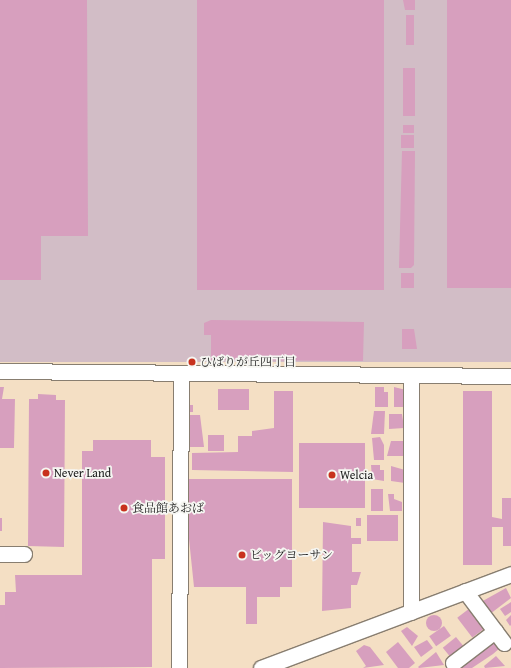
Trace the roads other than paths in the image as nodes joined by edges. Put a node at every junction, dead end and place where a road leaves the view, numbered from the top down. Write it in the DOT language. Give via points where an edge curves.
graph roads {
  1 [pos="0,372"];
  2 [pos="181,373"];
  3 [pos="411,376"];
  4 [pos="511,376"];
  5 [pos="0,554"];
  6 [pos="24,554"];
  7 [pos="511,574"];
  8 [pos="465,591"];
  9 [pos="411,612"];
  10 [pos="495,631"];
  11 [pos="504,643"];
  12 [pos="453,663"];
  13 [pos="180,668"];
  14 [pos="261,668"];
  1 -- 2 [label="street"];
  2 -- 3 [label="street"];
  2 -- 13 [label="street"];
  3 -- 4 [label="street"];
  3 -- 9 [label="street"];
  5 -- 6 [label="street"];
  7 -- 8 [label="street"];
  8 -- 9 [label="street"];
  8 -- 10 [label="street"];
  9 -- 14 [label="street"];
  10 -- 11 [label="street"];
  10 -- 12 [label="street"];
}
